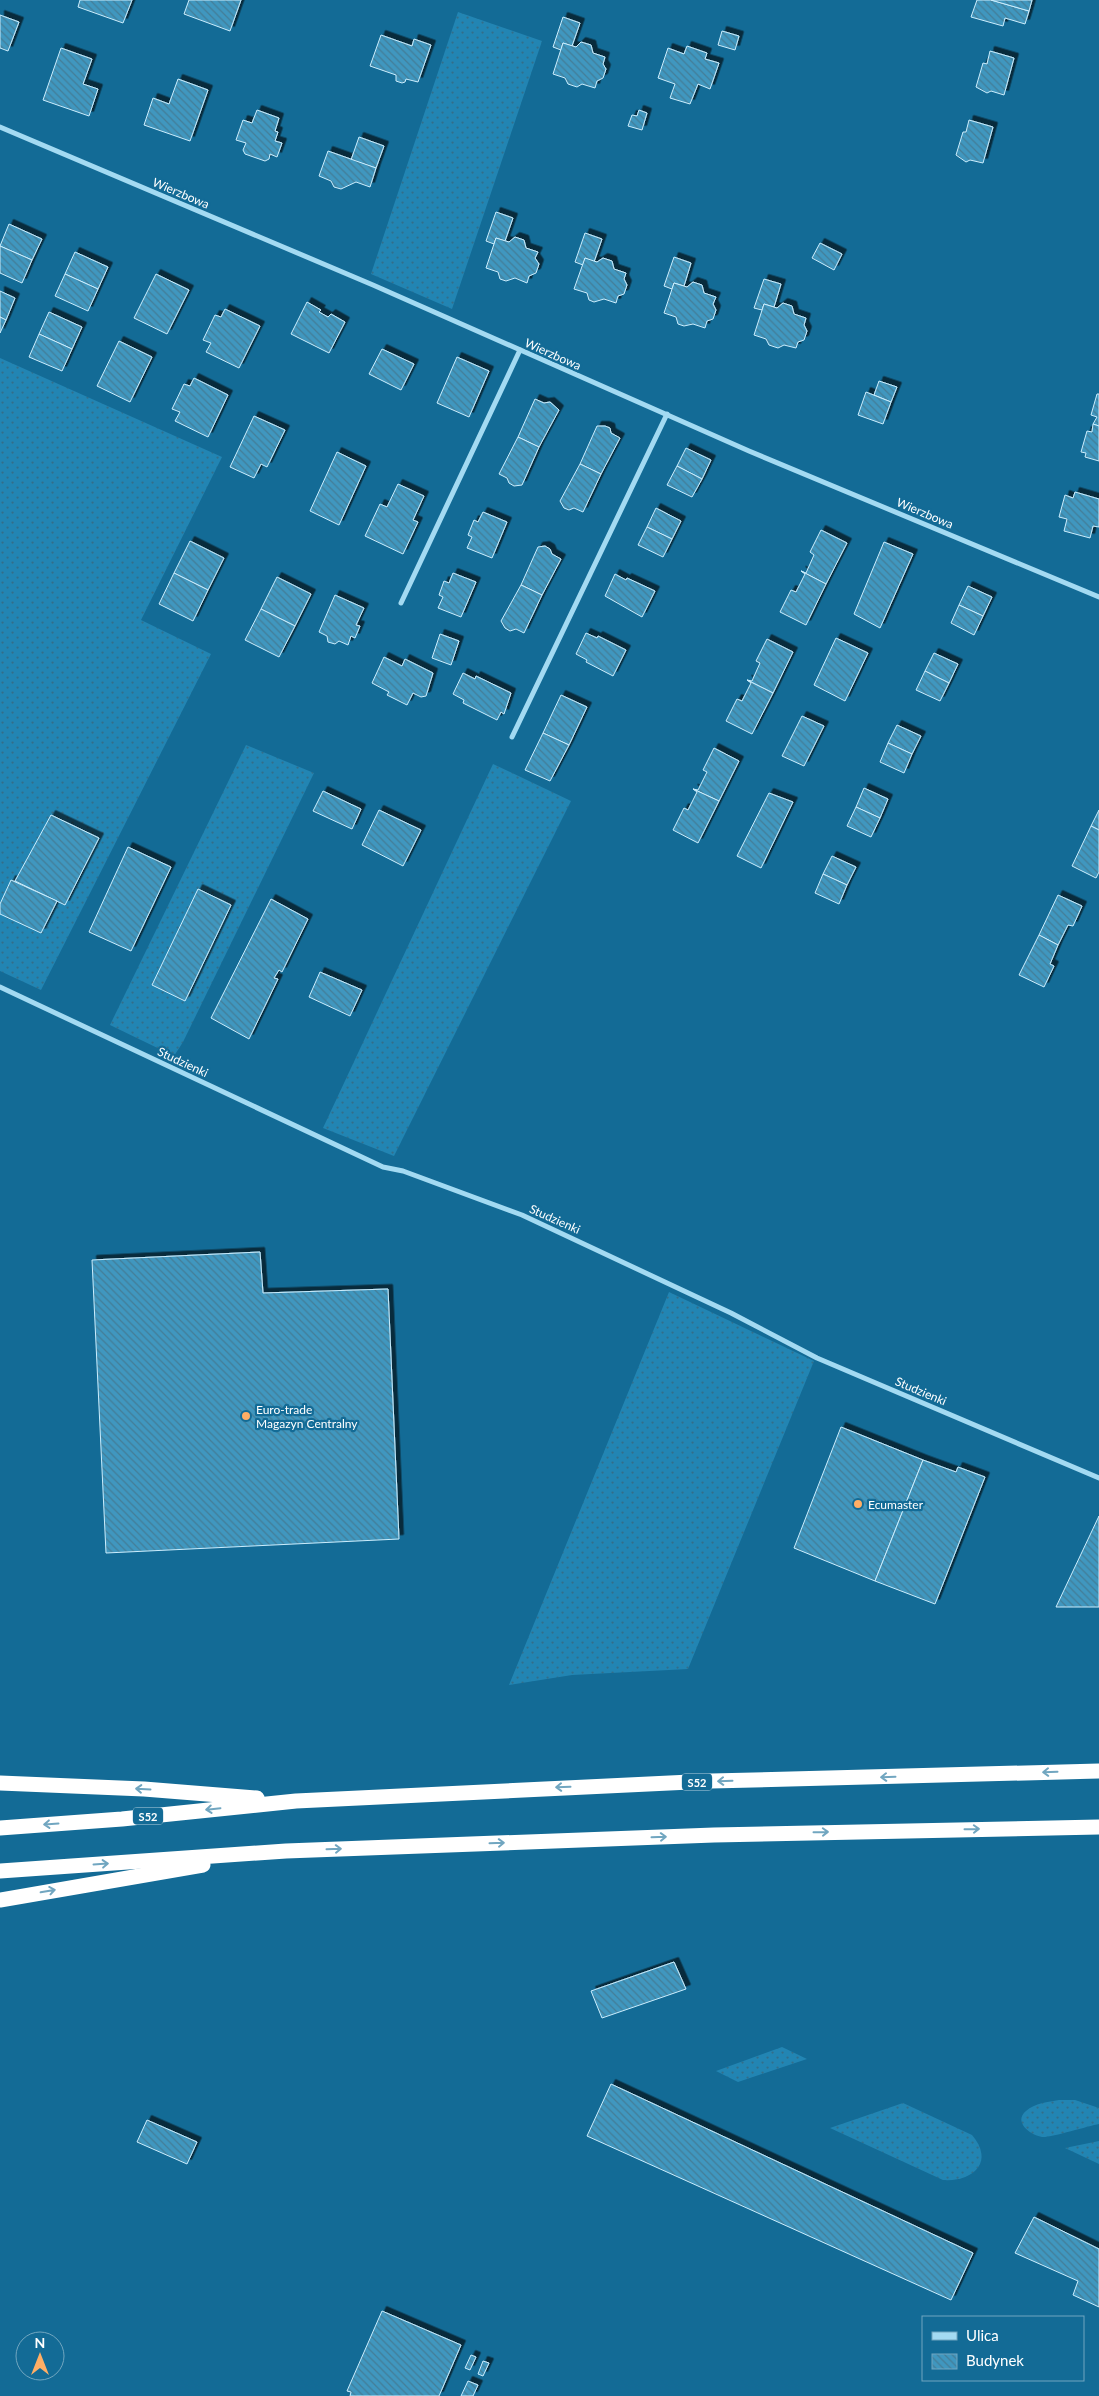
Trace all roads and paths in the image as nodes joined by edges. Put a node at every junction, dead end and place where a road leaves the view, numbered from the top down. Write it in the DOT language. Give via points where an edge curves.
graph roads {
  1 [pos="0,127"];
  2 [pos="520,350"];
  3 [pos="667,414"];
  4 [pos="1099,597"];
  5 [pos="401,603"];
  6 [pos="512,737"];
  7 [pos="0,987"];
  8 [pos="1099,1478"];
  9 [pos="1099,1771"];
  10 [pos="0,1783"];
  11 [pos="296,1801"];
  12 [pos="1099,1827"];
  13 [pos="0,1828"];
  14 [pos="286,1851"];
  15 [pos="0,1870"];
  16 [pos="0,1900"];
  1 -- 2 [label="street, Wierzbowa"];
  2 -- 3 [label="street, Wierzbowa"];
  2 -- 5 [label="street"];
  3 -- 4 [label="street, Wierzbowa"];
  3 -- 6 [label="street"];
  7 -- 8 [label="street, Studzienki" via="383,1167 403,1171 522,1215 731,1313 818,1358"];
  9 -- 11 [label="highway, S52, one-way" via="711,1781"];
  11 -- 10 [label="highway, one-way" via="144,1789"];
  11 -- 13 [label="highway, S52, one-way"];
  14 -- 12 [label="highway, one-way" via="714,1835"];
  15 -- 14 [label="highway, one-way"];
  16 -- 14 [label="highway, one-way"];
}
